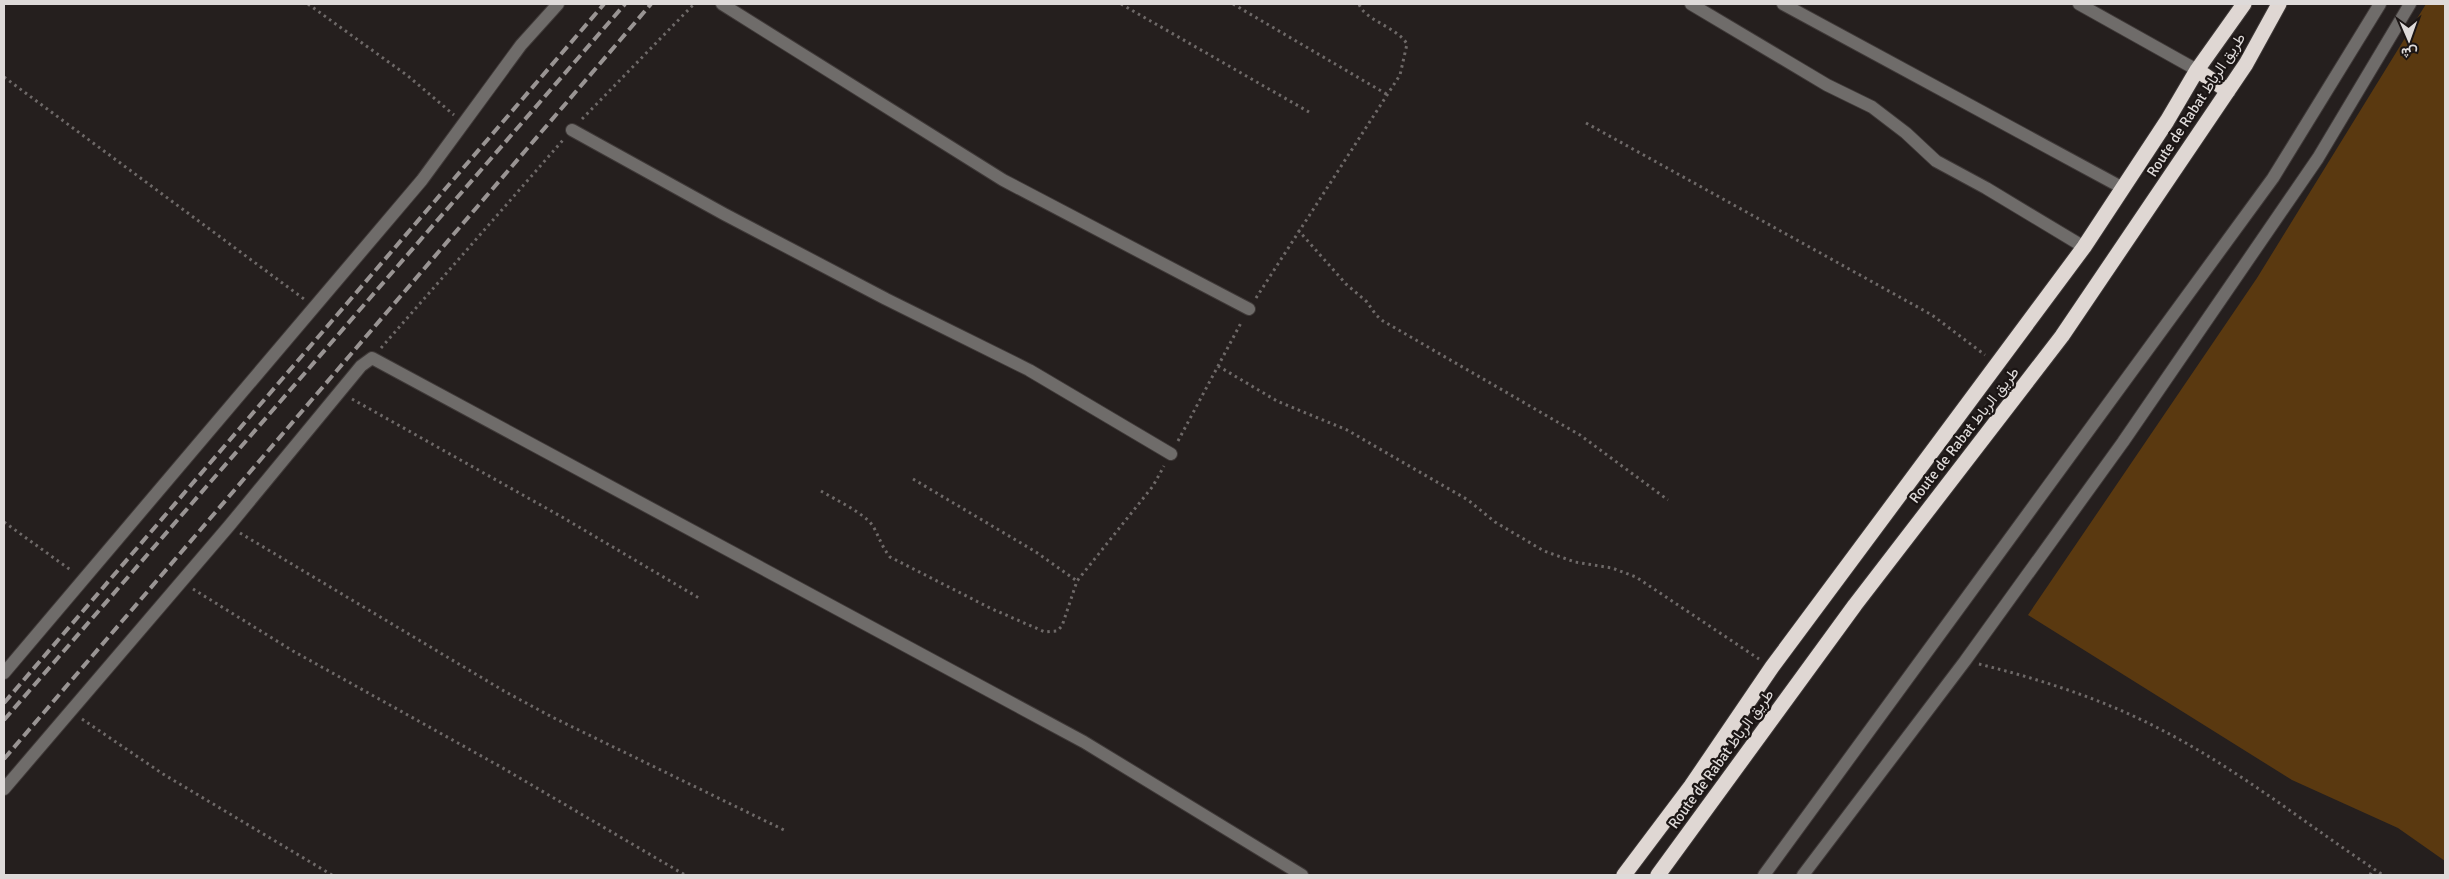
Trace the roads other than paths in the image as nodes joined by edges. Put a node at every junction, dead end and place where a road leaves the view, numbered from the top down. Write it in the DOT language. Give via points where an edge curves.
graph roads {
  1 [pos="558,4"];
  2 [pos="722,4"];
  3 [pos="1691,4"];
  4 [pos="1783,4"];
  5 [pos="2079,4"];
  6 [pos="2244,4"];
  7 [pos="2279,4"];
  8 [pos="2380,4"];
  9 [pos="2410,4"];
  10 [pos="2197,70"];
  11 [pos="2228,91"];
  12 [pos="572,130"];
  13 [pos="2121,187"];
  14 [pos="2084,247"];
  15 [pos="1249,309"];
  16 [pos="1171,454"];
  17 [pos="4,673"];
  18 [pos="4,789"];
  19 [pos="1302,875"];
  20 [pos="1624,875"];
  21 [pos="1658,875"];
  22 [pos="1764,875"];
  23 [pos="1803,875"];
  1 -- 17 [label="street" via="521,45 422,180"];
  2 -- 15 [label="street" via="1003,180"];
  3 -- 14 [label="street" via="1828,85 1872,107 1936,161"];
  4 -- 13 [label="street"];
  5 -- 10 [label="street"];
  6 -- 10 [label="highway, Route de Rabat طريق الرباط"];
  7 -- 11 [label="highway, Route de Rabat طريق الرباط"];
  8 -- 22 [label="street" via="2273,178"];
  9 -- 23 [label="street" via="2318,158 2123,442"];
  10 -- 11 [label="highway"];
  10 -- 13 [label="highway, Route de Rabat طريق الرباط" via="2167,121"];
  11 -- 21 [label="highway, Route de Rabat طريق الرباط" via="2062,336 1855,605"];
  12 -- 16 [label="street" via="886,300 1029,370"];
  13 -- 14 [label="highway, Route de Rabat طريق الرباط"];
  14 -- 20 [label="highway, Route de Rabat طريق الرباط" via="1772,667 1691,786"];
  18 -- 19 [label="street" via="182,582 361,366 372,358 1084,742"];
}
